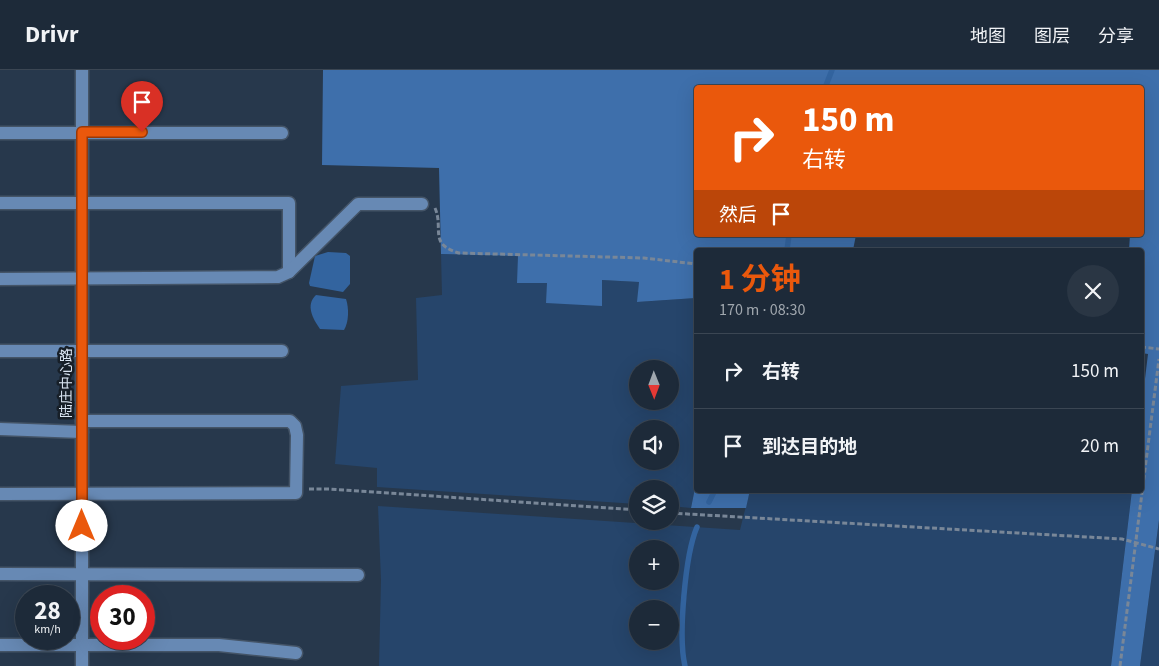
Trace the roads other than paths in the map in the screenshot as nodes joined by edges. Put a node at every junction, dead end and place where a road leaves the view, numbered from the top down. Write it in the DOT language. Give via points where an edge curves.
graph roads {
  1 [pos="82,70"];
  2 [pos="82,132"];
  3 [pos="282,133"];
  4 [pos="0,134"];
  5 [pos="0,203"];
  6 [pos="82,203"];
  7 [pos="422,204"];
  8 [pos="289,272"];
  9 [pos="0,279"];
  10 [pos="82,280"];
  11 [pos="0,351"];
  12 [pos="282,351"];
  13 [pos="82,352"];
  14 [pos="82,426"];
  15 [pos="0,429"];
  16 [pos="82,493"];
  17 [pos="0,494"];
  18 [pos="0,574"];
  19 [pos="82,575"];
  20 [pos="358,575"];
  21 [pos="82,644"];
  22 [pos="0,645"];
  23 [pos="296,653"];
  24 [pos="82,666"];
  1 -- 2 [label="street, 陆庄中心路"];
  2 -- 3 [label="street"];
  2 -- 4 [label="street"];
  2 -- 6 [label="street, 陆庄中心路"];
  5 -- 6 [label="street"];
  6 -- 8 [label="street" via="289,203"];
  6 -- 10 [label="street, 陆庄中心路"];
  7 -- 8 [label="street" via="358,204"];
  8 -- 10 [label="street" via="278,278"];
  9 -- 10 [label="street"];
  10 -- 13 [label="street, 陆庄中心路"];
  11 -- 13 [label="street"];
  12 -- 13 [label="street"];
  13 -- 14 [label="street, 陆庄中心路"];
  14 -- 15 [label="street"];
  14 -- 16 [label="street, 陆庄中心路"];
  14 -- 16 [label="street" via="290,421 297,435 296,492"];
  16 -- 17 [label="street"];
  16 -- 19 [label="street, 陆庄中心路"];
  18 -- 19 [label="street"];
  19 -- 20 [label="street"];
  19 -- 21 [label="street, 陆庄中心路"];
  21 -- 22 [label="street"];
  21 -- 23 [label="street" via="218,645"];
  21 -- 24 [label="street, 陆庄中心路"];
}
